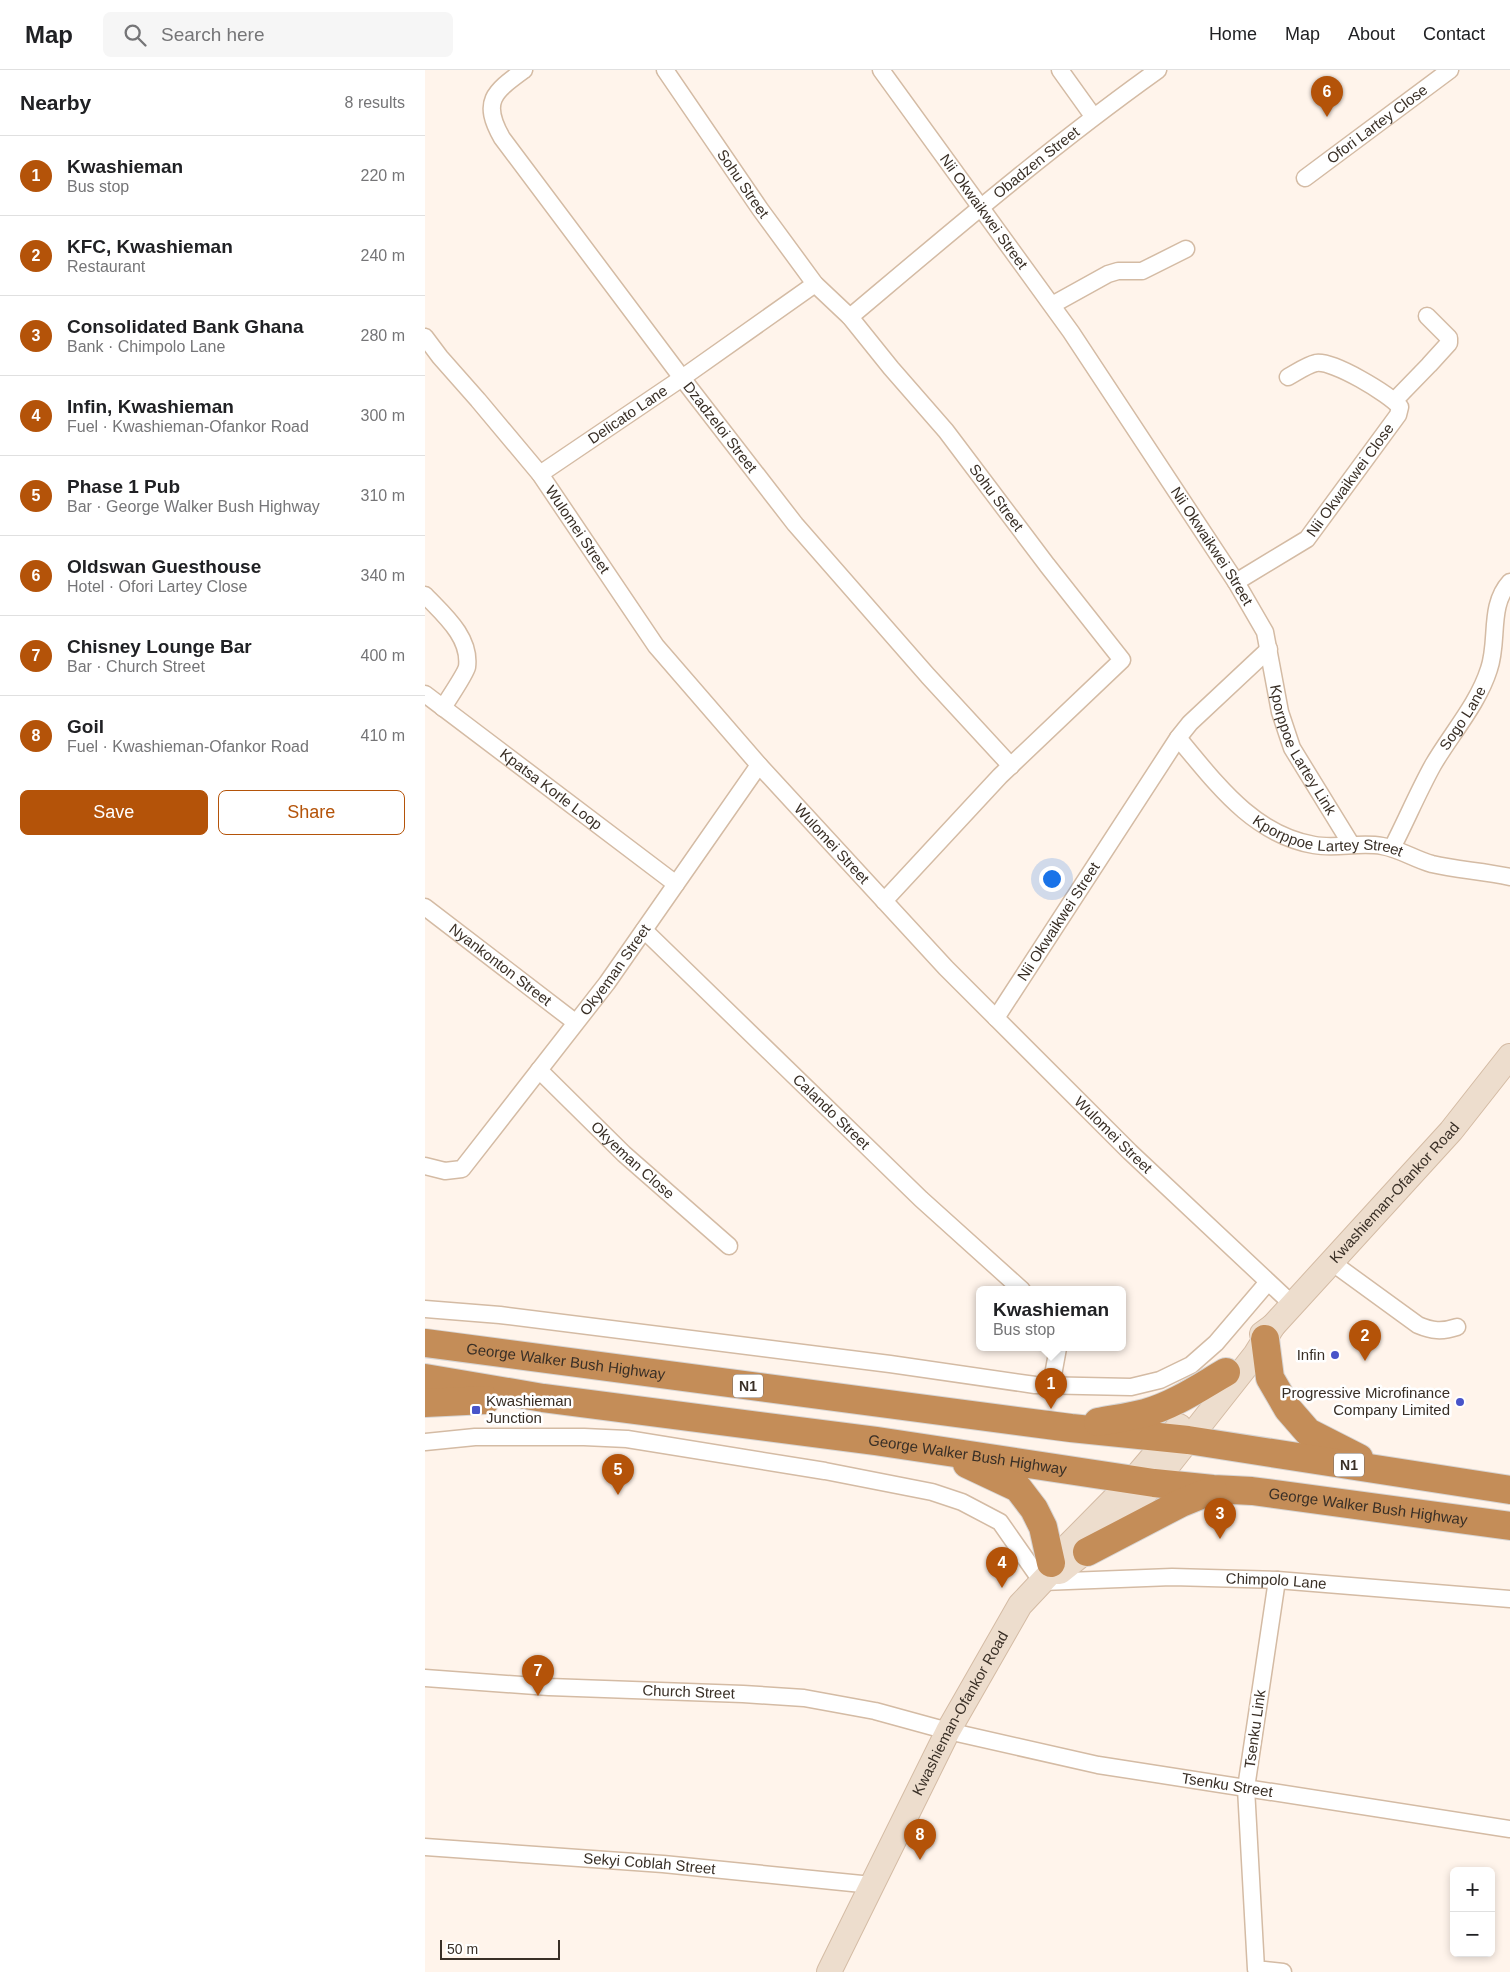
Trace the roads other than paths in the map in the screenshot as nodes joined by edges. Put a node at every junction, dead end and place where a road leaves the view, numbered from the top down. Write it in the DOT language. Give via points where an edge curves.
graph roads {
  1 [pos="524,70"];
  2 [pos="665,70"];
  3 [pos="881,70"];
  4 [pos="1060,70"];
  5 [pos="1158,70"];
  6 [pos="1450,70"];
  7 [pos="1093,116"];
  8 [pos="1305,178"];
  9 [pos="981,206"];
  10 [pos="1186,249"];
  11 [pos="815,284"];
  12 [pos="1052,305"];
  13 [pos="1427,316"];
  14 [pos="850,317"];
  15 [pos="425,337"];
  16 [pos="1288,377"];
  17 [pos="682,378"];
  18 [pos="1395,400"];
  19 [pos="540,474"];
  20 [pos="1236,582"];
  21 [pos="1510,582"];
  22 [pos="425,595"];
  23 [pos="1269,649"];
  24 [pos="425,694"];
  25 [pos="443,708"];
  26 [pos="1177,738"];
  27 [pos="759,765"];
  28 [pos="1011,766"];
  29 [pos="1351,844"];
  30 [pos="1392,848"];
  31 [pos="1510,877"];
  32 [pos="676,884"];
  33 [pos="884,901"];
  34 [pos="425,907"];
  35 [pos="644,930"];
  36 [pos="996,1018"];
  37 [pos="575,1022"];
  38 [pos="1510,1056"];
  39 [pos="539,1070"];
  40 [pos="425,1166"];
  41 [pos="729,1246"];
  42 [pos="1330,1261"];
  43 [pos="1269,1282"];
  44 [pos="1018,1286"];
  45 [pos="1292,1304"];
  46 [pos="425,1309"];
  47 [pos="1457,1326"];
  48 [pos="1269,1332"];
  49 [pos="425,1343"];
  50 [pos="1057,1351"];
  51 [pos="1226,1372"];
  52 [pos="425,1378"];
  53 [pos="1051,1386"];
  54 [pos="543,1398"];
  55 [pos="425,1403"];
  56 [pos="1071,1428"];
  57 [pos="1179,1439"];
  58 [pos="425,1442"];
  59 [pos="938,1451"];
  60 [pos="1398,1473"];
  61 [pos="1144,1481"];
  62 [pos="1213,1489"];
  63 [pos="1510,1490"];
  64 [pos="1510,1526"];
  65 [pos="1087,1552"];
  66 [pos="1048,1572"];
  67 [pos="1277,1580"];
  68 [pos="1510,1599"];
  69 [pos="425,1678"];
  70 [pos="948,1731"];
  71 [pos="1246,1788"];
  72 [pos="1510,1829"];
  73 [pos="425,1847"];
  74 [pos="872,1885"];
  75 [pos="829,1972"];
  76 [pos="1283,1972"];
  1 -- 17 [label="street, Dzadzeloi Street" via="499,89 494,98 491,108 495,126"];
  2 -- 11 [label="street, Sohu Street"];
  3 -- 9 [label="street, Nii Okwaikwei Street"];
  4 -- 7 [label="street"];
  5 -- 7 [label="street, Obadzen Street"];
  6 -- 8 [label="street, Ofori Lartey Close"];
  7 -- 9 [label="street, Obadzen Street"];
  9 -- 12 [label="street, Nii Okwaikwei Street"];
  9 -- 14 [label="street, Obadzen Street"];
  10 -- 12 [label="street" via="1142,271 1108,274"];
  11 -- 14 [label="street, Sohu Street"];
  11 -- 17 [label="street, Delicato Lane"];
  12 -- 20 [label="street, Nii Okwaikwei Street"];
  13 -- 18 [label="street" via="1449,338 1449,343"];
  14 -- 28 [label="street, Sohu Street" via="946,431 1122,660"];
  15 -- 19 [label="street, Wulomei Street"];
  16 -- 18 [label="street, Nii Okwaikwei Close" via="1317,363 1325,364 1353,374"];
  17 -- 19 [label="street, Delicato Lane"];
  17 -- 28 [label="street, Dzadzeloi Street" via="795,524"];
  18 -- 20 [label="street, Nii Okwaikwei Close" via="1401,407 1398,415 1307,539"];
  19 -- 27 [label="street, Wulomei Street" via="657,646"];
  20 -- 23 [label="street, Nii Okwaikwei Street" via="1265,632"];
  21 -- 30 [label="street, Sogo Lane" via="1495,610 1491,660 1481,688 1433,766"];
  22 -- 25 [label="street" via="457,630 465,649 467,668"];
  23 -- 26 [label="street, Nii Okwaikwei Street"];
  23 -- 29 [label="street, Kporppoe Lartey Link" via="1280,712 1292,748"];
  24 -- 25 [label="street, Kpatsa Korle Loop"];
  25 -- 32 [label="street, Kpatsa Korle Loop"];
  26 -- 29 [label="street, Kporppoe Lartey Street" via="1233,803 1266,828 1290,839 1315,845"];
  26 -- 36 [label="street, Nii Okwaikwei Street"];
  27 -- 32 [label="street, Okyeman Street"];
  27 -- 33 [label="street, Wulomei Street"];
  28 -- 33 [label="street, Sohu Street"];
  29 -- 30 [label="street, Kporppoe Lartey Street"];
  30 -- 31 [label="street, Kporppoe Lartey Street" via="1418,860 1448,868"];
  32 -- 35 [label="street, Okyeman Street"];
  33 -- 36 [label="street, Wulomei Street"];
  34 -- 37 [label="street, Nyankonton Street"];
  35 -- 37 [label="street, Okyeman Street"];
  35 -- 44 [label="street, Calando Street" via="921,1199"];
  36 -- 43 [label="street, Wulomei Street" via="1130,1152"];
  37 -- 39 [label="street, Okyeman Street"];
  38 -- 42 [label="main road, Kwashieman-Ofankor Road" via="1451,1131"];
  39 -- 40 [label="street, Okyeman Street" via="462,1168 445,1171"];
  39 -- 41 [label="street, Okyeman Close" via="624,1154"];
  42 -- 45 [label="main road, Kwashieman-Ofankor Road"];
  42 -- 47 [label="street" via="1417,1325 1443,1331"];
  43 -- 45 [label="street, Wulomei Street"];
  43 -- 53 [label="street" via="1216,1343 1191,1365 1160,1380 1131,1387"];
  45 -- 48 [label="main road, Kwashieman-Ofankor Road"];
  46 -- 53 [label="street" via="500,1315"];
  48 -- 51 [label="main road, Kwashieman-Ofankor Road" via="1247,1346"];
  48 -- 57 [label="main road, Kwashieman-Ofankor Road" via="1255,1355"];
  48 -- 60 [label="highway" via="1270,1378 1287,1409 1308,1432 1350,1455"];
  49 -- 56 [label="highway, George Walker Bush Highway / N1"];
  50 -- 53 [label="street"];
  51 -- 56 [label="highway" via="1145,1413"];
  51 -- 57 [label="main road, Kwashieman-Ofankor Road"];
  52 -- 54 [label="highway, George Walker Bush Highway"];
  54 -- 55 [label="highway"];
  54 -- 59 [label="highway, George Walker Bush Highway"];
  56 -- 57 [label="highway, George Walker Bush Highway / N1"];
  57 -- 60 [label="highway, George Walker Bush Highway / N1"];
  57 -- 61 [label="main road, Kwashieman-Ofankor Road"];
  58 -- 66 [label="street" via="475,1437 627,1439 932,1492 962,1502 1000,1522"];
  59 -- 61 [label="highway, George Walker Bush Highway"];
  59 -- 66 [label="highway" via="1018,1488 1034,1508 1043,1527"];
  60 -- 63 [label="highway, George Walker Bush Highway / N1"];
  61 -- 62 [label="highway, George Walker Bush Highway"];
  61 -- 65 [label="main road, Kwashieman-Ofankor Road" via="1111,1530"];
  61 -- 66 [label="main road, Kwashieman-Ofankor Road"];
  62 -- 64 [label="highway, George Walker Bush Highway" via="1252,1490"];
  62 -- 65 [label="highway"];
  65 -- 66 [label="main road, Kwashieman-Ofankor Road" via="1060,1572"];
  66 -- 67 [label="street, Chimpolo Lane"];
  66 -- 70 [label="main road, Kwashieman-Ofankor Road" via="1020,1605"];
  67 -- 68 [label="street, Chimpolo Lane"];
  67 -- 71 [label="street, Tsenku Link"];
  69 -- 70 [label="street, Church Street" via="804,1698 875,1711"];
  70 -- 71 [label="street, Tsenku Street" via="1098,1765"];
  70 -- 74 [label="main road, Kwashieman-Ofankor Road"];
  71 -- 72 [label="street, Tsenku Street"];
  71 -- 76 [label="street, Tsenku Link" via="1256,1969"];
  73 -- 74 [label="street, Sekyi Coblah Street" via="663,1864"];
  74 -- 75 [label="main road, Kwashieman-Ofankor Road"];
}
